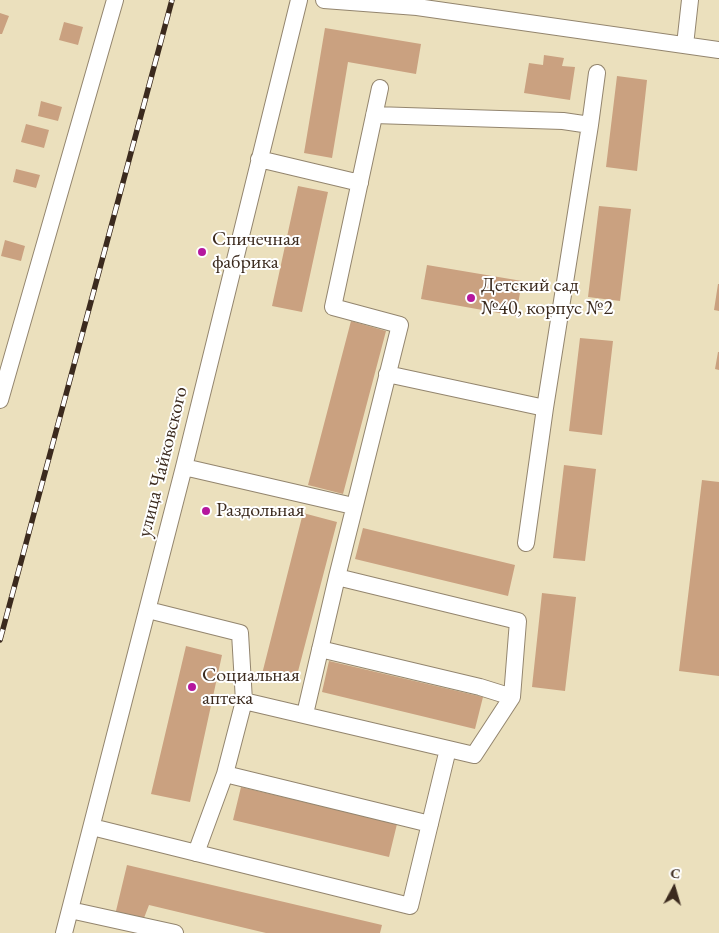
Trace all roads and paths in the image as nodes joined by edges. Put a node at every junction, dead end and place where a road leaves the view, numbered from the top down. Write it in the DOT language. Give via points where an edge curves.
graph roads {
  1 [pos="115,0"];
  2 [pos="299,0"];
  3 [pos="324,0"];
  4 [pos="690,0"];
  5 [pos="418,4"];
  6 [pos="685,45"];
  7 [pos="719,50"];
  8 [pos="597,73"];
  9 [pos="380,88"];
  10 [pos="374,115"];
  11 [pos="590,125"];
  12 [pos="259,159"];
  13 [pos="360,183"];
  14 [pos="387,374"];
  15 [pos="0,400"];
  16 [pos="545,408"];
  17 [pos="184,467"];
  18 [pos="353,506"];
  19 [pos="526,543"];
  20 [pos="336,578"];
  21 [pos="148,610"];
  22 [pos="320,649"];
  23 [pos="512,697"];
  24 [pos="244,701"];
  25 [pos="304,714"];
  26 [pos="448,749"];
  27 [pos="225,774"];
  28 [pos="430,824"];
  29 [pos="92,828"];
  30 [pos="196,853"];
  31 [pos="70,910"];
  32 [pos="64,933"];
  33 [pos="176,933"];
  1 -- 15 [label="street"];
  2 -- 12 [label="street, улица Чайковского"];
  3 -- 5 [label="street"];
  4 -- 6 [label="street"];
  5 -- 6 [label="street"];
  6 -- 7 [label="street"];
  8 -- 11 [label="street"];
  9 -- 10 [label="street"];
  10 -- 11 [label="street"];
  10 -- 13 [label="street"];
  11 -- 16 [label="street"];
  12 -- 13 [label="street"];
  12 -- 17 [label="street, улица Чайковского"];
  13 -- 14 [label="street" via="333,306 400,325"];
  14 -- 16 [label="street"];
  14 -- 18 [label="street"];
  16 -- 19 [label="street"];
  17 -- 18 [label="street"];
  17 -- 21 [label="street, улица Чайковского"];
  18 -- 20 [label="street"];
  20 -- 22 [label="street"];
  20 -- 23 [label="street" via="518,620"];
  21 -- 24 [label="street" via="240,633"];
  21 -- 29 [label="street, улица Чайковского"];
  22 -- 23 [label="street"];
  22 -- 25 [label="street"];
  23 -- 26 [label="street" via="474,755"];
  24 -- 25 [label="street"];
  24 -- 27 [label="street"];
  25 -- 26 [label="street"];
  26 -- 28 [label="street"];
  27 -- 28 [label="street"];
  27 -- 30 [label="street"];
  28 -- 30 [label="street" via="410,906"];
  29 -- 30 [label="street"];
  29 -- 31 [label="street, улица Чайковского"];
  31 -- 32 [label="street, улица Чайковского"];
  31 -- 33 [label="street"];
}
